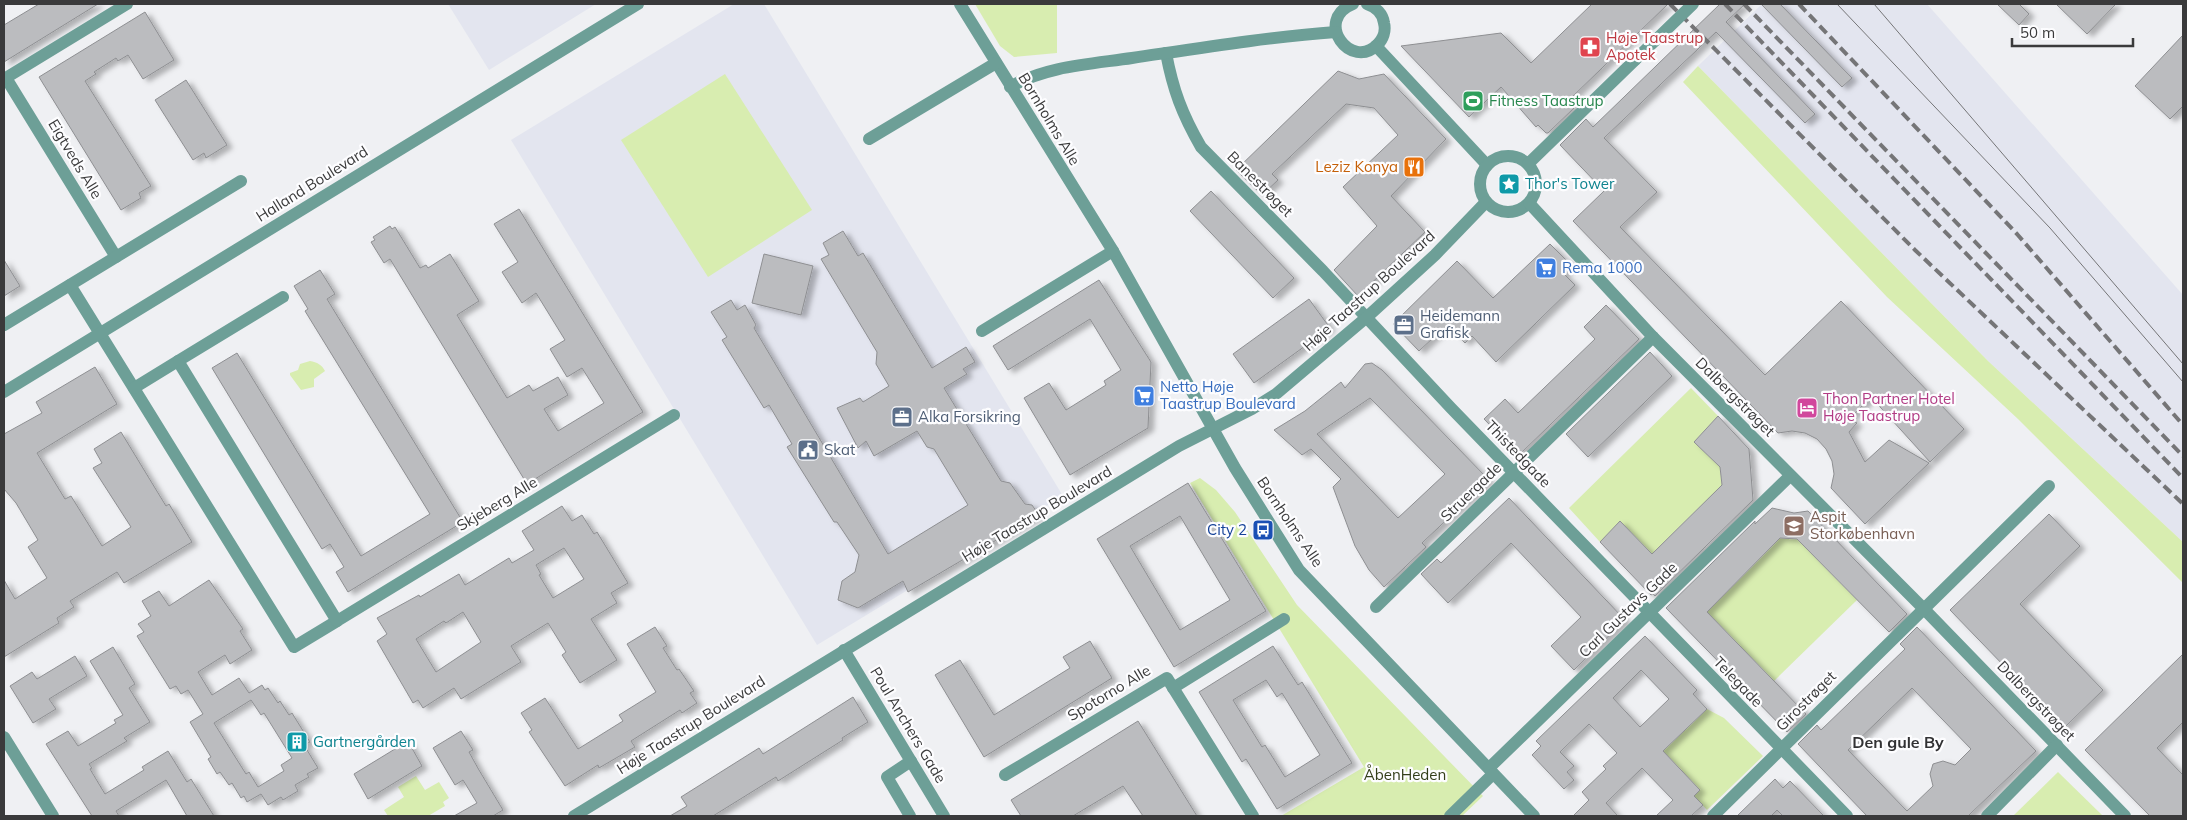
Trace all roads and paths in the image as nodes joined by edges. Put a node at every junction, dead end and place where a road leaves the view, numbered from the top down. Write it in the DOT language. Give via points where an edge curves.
graph roads {
  1 [pos="128,4"];
  2 [pos="638,4"];
  3 [pos="960,4"];
  4 [pos="1353,4"];
  5 [pos="1367,4"];
  6 [pos="1693,4"];
  7 [pos="1336,32"];
  8 [pos="1376,46"];
  9 [pos="1166,53"];
  10 [pos="996,63"];
  11 [pos="5,78"];
  12 [pos="1010,86"];
  13 [pos="869,139"];
  14 [pos="1528,164"];
  15 [pos="1487,165"];
  16 [pos="241,180"];
  17 [pos="1486,202"];
  18 [pos="1529,203"];
  19 [pos="1113,251"];
  20 [pos="116,257"];
  21 [pos="70,285"];
  22 [pos="283,297"];
  23 [pos="1367,317"];
  24 [pos="4,325"];
  25 [pos="982,331"];
  26 [pos="99,333"];
  27 [pos="1654,338"];
  28 [pos="178,361"];
  29 [pos="134,388"];
  30 [pos="4,392"];
  31 [pos="674,415"];
  32 [pos="1213,429"];
  33 [pos="1514,473"];
  34 [pos="1790,476"];
  35 [pos="2049,486"];
  36 [pos="1376,607"];
  37 [pos="1924,609"];
  38 [pos="1648,612"];
  39 [pos="1284,619"];
  40 [pos="337,621"];
  41 [pos="844,650"];
  42 [pos="1173,688"];
  43 [pos="4,737"];
  44 [pos="2057,745"];
  45 [pos="1781,749"];
  46 [pos="911,761"];
  47 [pos="1491,771"];
  48 [pos="1005,774"];
  49 [pos="53,816"];
  50 [pos="574,816"];
  51 [pos="910,816"];
  52 [pos="944,816"];
  53 [pos="1253,816"];
  54 [pos="1450,816"];
  55 [pos="1534,816"];
  56 [pos="1712,816"];
  57 [pos="1847,816"];
  58 [pos="1987,816"];
  59 [pos="2125,816"];
  1 -- 11 [label="street"];
  2 -- 26 [label="street, Halland Boulevard"];
  3 -- 10 [label="street, Bornholms Alle"];
  4 -- 7 [label="street" via="1338,16"];
  5 -- 8 [label="street" via="1376,8 1384,20 1384,34"];
  6 -- 14 [label="street, bridge"];
  7 -- 8 [label="street" via="1348,49 1363,52"];
  7 -- 9 [label="street"];
  8 -- 15 [label="street"];
  9 -- 12 [label="street" via="1079,66 1029,77"];
  9 -- 23 [label="street, Banestrøget" via="1173,90 1201,147"];
  10 -- 12 [label="street, Bornholms Alle"];
  10 -- 13 [label="street"];
  11 -- 20 [label="street, Eigtveds Alle"];
  12 -- 19 [label="street, Bornholms Alle"];
  14 -- 15 [label="street" via="1512,156 1494,159"];
  14 -- 18 [label="street" via="1535,179 1534,196"];
  15 -- 17 [label="street" via="1480,183"];
  16 -- 20 [label="street"];
  17 -- 18 [label="street" via="1494,208 1512,212"];
  17 -- 23 [label="street, Høje Taastrup Boulevard" via="1436,255"];
  18 -- 27 [label="street, Dalbergstrøget"];
  19 -- 25 [label="street"];
  19 -- 32 [label="street, Bornholms Alle"];
  20 -- 21 [label="street"];
  21 -- 24 [label="street"];
  21 -- 26 [label="street"];
  22 -- 28 [label="street"];
  23 -- 32 [label="street, Høje Taastrup Boulevard" via="1276,394"];
  23 -- 33 [label="street, Thistedgade"];
  26 -- 29 [label="street, Skjeberg Alle"];
  26 -- 30 [label="street, Halland Boulevard"];
  27 -- 33 [label="street, Struergade"];
  27 -- 34 [label="street, Dalbergstrøget"];
  28 -- 29 [label="street"];
  28 -- 40 [label="street"];
  29 -- 40 [label="street, Skjeberg Alle" via="294,647"];
  31 -- 40 [label="street, Skjeberg Alle"];
  32 -- 41 [label="street, Høje Taastrup Boulevard" via="1179,446"];
  32 -- 47 [label="street, Bornholms Alle" via="1299,570"];
  33 -- 36 [label="street, Struergade"];
  33 -- 38 [label="street, Thistedgade"];
  34 -- 37 [label="street, Dalbergstrøget"];
  34 -- 38 [label="street, Carl Gustavs Gade"];
  35 -- 37 [label="street"];
  37 -- 44 [label="street, Dalbergstrøget"];
  37 -- 45 [label="street, Girostrøget"];
  38 -- 45 [label="street, Telegade"];
  38 -- 47 [label="street, Carl Gustavs Gade"];
  39 -- 42 [label="street"];
  41 -- 46 [label="street, Poul Anchers Gade"];
  41 -- 50 [label="street, Høje Taastrup Boulevard"];
  42 -- 48 [label="street, Spotorno Alle" via="1167,678"];
  42 -- 53 [label="street, Spotorno Alle"];
  43 -- 49 [label="street"];
  44 -- 58 [label="street"];
  44 -- 59 [label="street, Dalbergstrøget"];
  45 -- 56 [label="street, Girostrøget"];
  45 -- 57 [label="street, Telegade"];
  46 -- 51 [label="street" via="887,777"];
  46 -- 52 [label="street, Poul Anchers Gade"];
  47 -- 54 [label="street, Carl Gustavs Gade"];
  47 -- 55 [label="street, Bornholms Alle"];
}
